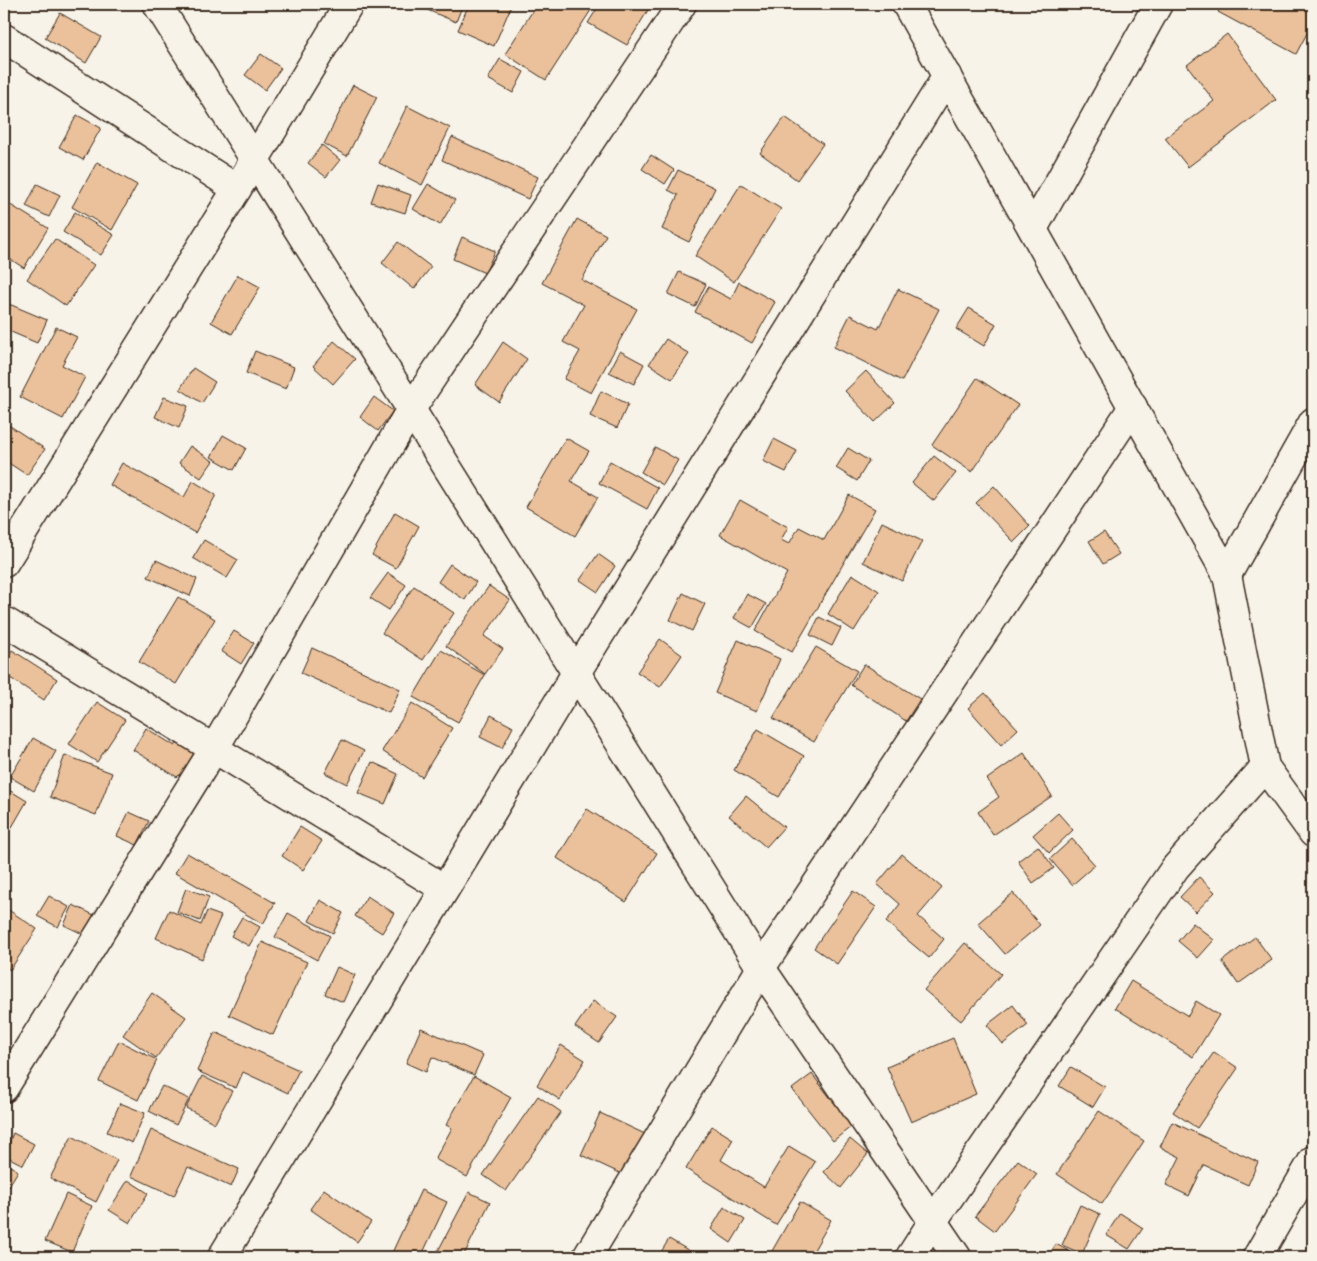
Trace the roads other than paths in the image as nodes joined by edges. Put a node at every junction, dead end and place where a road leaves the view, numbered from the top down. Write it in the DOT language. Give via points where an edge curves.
graph roads {
  1 [pos="157,4"];
  2 [pos="349,4"];
  3 [pos="682,4"];
  4 [pos="906,4"];
  5 [pos="1158,4"];
  6 [pos="4,38"];
  7 [pos="947,76"];
  8 [pos="255,159"];
  9 [pos="237,189"];
  10 [pos="1033,229"];
  11 [pos="1133,407"];
  12 [pos="412,409"];
  13 [pos="1313,422"];
  14 [pos="4,563"];
  15 [pos="1227,575"];
  16 [pos="4,621"];
  17 [pos="576,673"];
  18 [pos="214,748"];
  19 [pos="1265,767"];
  20 [pos="1313,833"];
  21 [pos="445,889"];
  22 [pos="761,968"];
  23 [pos="4,1088"];
  24 [pos="1313,1160"];
  25 [pos="933,1221"];
  26 [pos="222,1257"];
  27 [pos="587,1257"];
  28 [pos="910,1257"];
  29 [pos="957,1257"];
  30 [pos="1257,1257"];
  1 -- 8 [label="street"];
  2 -- 8 [label="street"];
  3 -- 12 [label="street"];
  4 -- 7 [label="street"];
  5 -- 10 [label="street"];
  6 -- 9 [label="street"];
  7 -- 10 [label="street"];
  7 -- 17 [label="street"];
  8 -- 9 [label="street"];
  8 -- 12 [label="street"];
  9 -- 14 [label="street"];
  10 -- 11 [label="street"];
  11 -- 15 [label="street"];
  11 -- 22 [label="street"];
  12 -- 17 [label="street"];
  12 -- 18 [label="street"];
  13 -- 15 [label="street"];
  15 -- 19 [label="street"];
  16 -- 18 [label="street"];
  17 -- 21 [label="street"];
  17 -- 22 [label="street"];
  18 -- 21 [label="street"];
  18 -- 23 [label="street"];
  19 -- 20 [label="street"];
  19 -- 25 [label="street" via="1175,868"];
  21 -- 26 [label="street"];
  22 -- 25 [label="street"];
  22 -- 27 [label="street"];
  24 -- 30 [label="street"];
  25 -- 28 [label="street"];
  25 -- 29 [label="street"];
}
